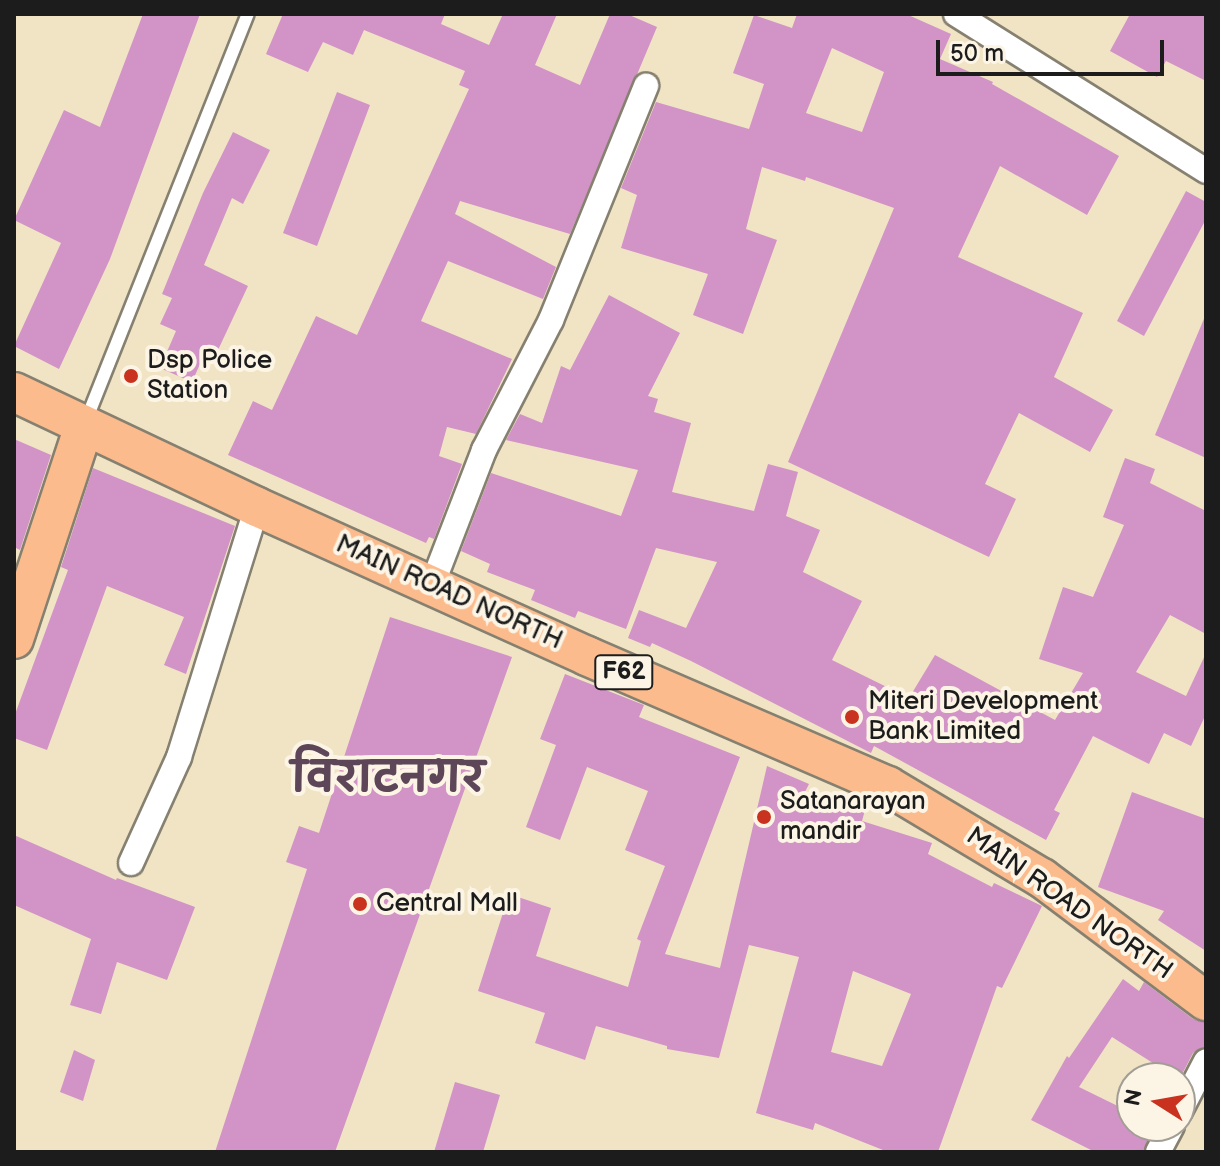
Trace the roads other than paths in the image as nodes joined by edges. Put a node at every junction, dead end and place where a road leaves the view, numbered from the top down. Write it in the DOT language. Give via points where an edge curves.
graph roads {
  1 [pos="248,14"];
  2 [pos="956,14"];
  3 [pos="646,86"];
  4 [pos="1206,171"];
  5 [pos="14,392"];
  6 [pos="84,426"];
  7 [pos="257,507"];
  8 [pos="432,585"];
  9 [pos="14,639"];
  10 [pos="131,863"];
  11 [pos="1206,1001"];
  12 [pos="1206,1061"];
  13 [pos="1196,1080"];
  1 -- 6 [label="lane"];
  2 -- 4 [label="street"];
  3 -- 8 [label="street" via="551,320 484,450"];
  5 -- 6 [label="main road, MAIN ROAD NORTH / F62"];
  6 -- 7 [label="main road, MAIN ROAD NORTH / F62"];
  6 -- 9 [label="main road"];
  7 -- 8 [label="main road, MAIN ROAD NORTH / F62"];
  7 -- 10 [label="street" via="179,757"];
  8 -- 11 [label="main road, MAIN ROAD NORTH / F62" via="888,786 1042,878"];
  12 -- 13 [label="street"];
}
